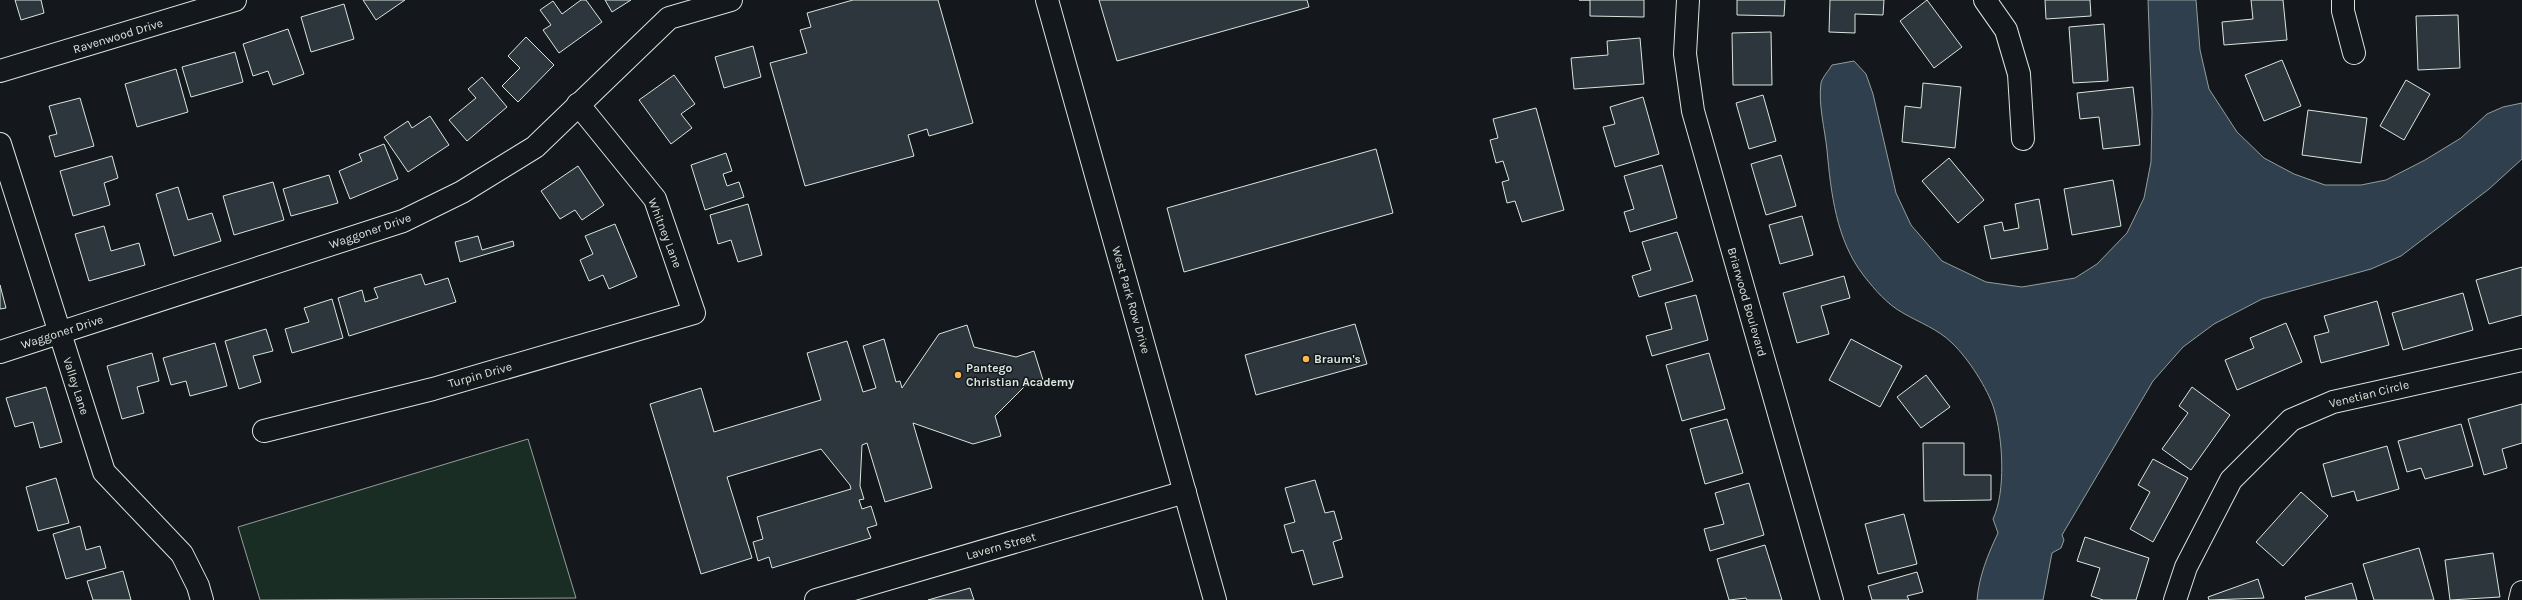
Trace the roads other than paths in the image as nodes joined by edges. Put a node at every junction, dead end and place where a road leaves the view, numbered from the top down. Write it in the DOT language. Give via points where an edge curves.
graph roads {
  1 [pos="235,0"];
  2 [pos="731,0"];
  3 [pos="1047,0"];
  4 [pos="1688,0"];
  5 [pos="1985,0"];
  6 [pos="2343,0"];
  7 [pos="2354,53"];
  8 [pos="0,71"];
  9 [pos="578,104"];
  10 [pos="2022,139"];
  11 [pos="0,144"];
  12 [pos="694,313"];
  13 [pos="58,333"];
  14 [pos="0,352"];
  15 [pos="2522,360"];
  16 [pos="264,431"];
  17 [pos="1185,492"];
  18 [pos="2522,592"];
  19 [pos="202,600"];
  20 [pos="816,600"];
  21 [pos="1215,600"];
  22 [pos="1832,600"];
  23 [pos="2175,600"];
  24 [pos="2520,600"];
  1 -- 8 [label="street, Ravenwood Drive"];
  2 -- 9 [label="street, Waggoner Drive" via="669,18"];
  3 -- 17 [label="street, West Park Row Drive"];
  4 -- 22 [label="street, Briarwood Boulevard" via="1685,54 1693,111"];
  5 -- 10 [label="street" via="2006,30 2019,74"];
  6 -- 7 [label="street" via="2343,11"];
  9 -- 12 [label="street, Whitney Lane" via="655,199"];
  9 -- 13 [label="street, Waggoner Drive" via="535,148 462,192 403,221"];
  11 -- 13 [label="street, Valley Lane"];
  12 -- 16 [label="street, Turpin Drive" via="432,389"];
  13 -- 14 [label="street, Waggoner Drive"];
  13 -- 19 [label="street, Valley Lane" via="104,472 182,554"];
  15 -- 23 [label="street, Venetian Circle" via="2333,402 2291,420 2231,480 2186,567"];
  17 -- 20 [label="street, Lavern Street"];
  17 -- 21 [label="street, West Park Row Drive"];
  18 -- 24 [label="street"];
}
